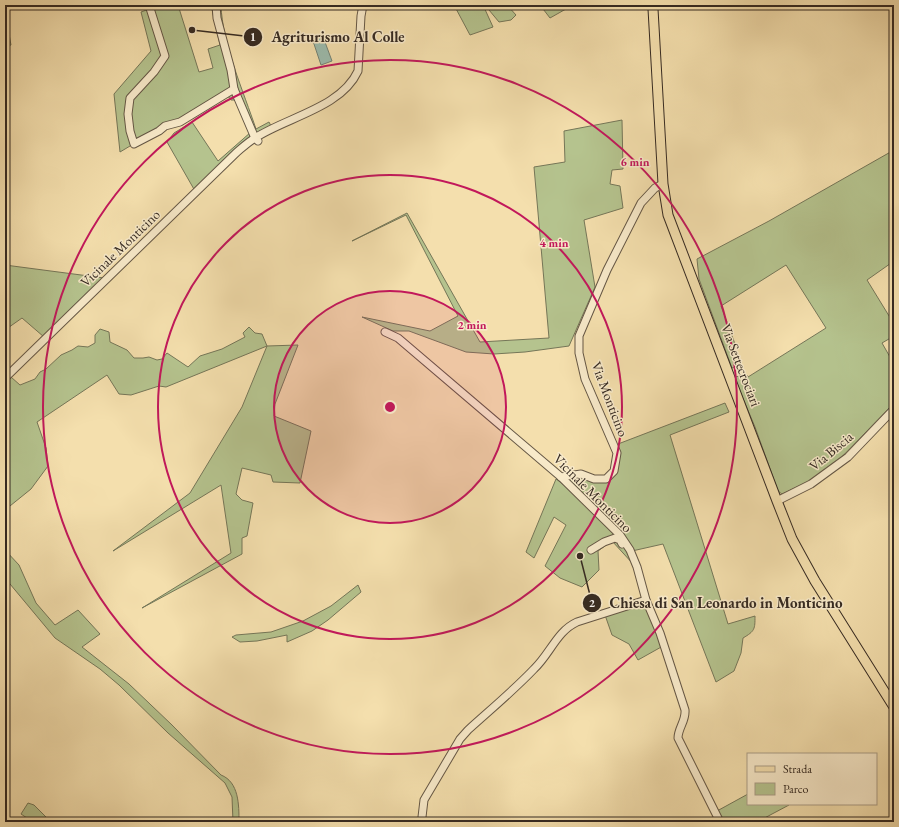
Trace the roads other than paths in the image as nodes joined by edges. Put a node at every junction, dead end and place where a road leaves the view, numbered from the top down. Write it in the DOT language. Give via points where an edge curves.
graph roads {
  1 [pos="148,5"];
  2 [pos="216,5"];
  3 [pos="363,5"];
  4 [pos="651,5"];
  5 [pos="234,89"];
  6 [pos="256,140"];
  7 [pos="663,184"];
  8 [pos="385,332"];
  9 [pos="5,378"];
  10 [pos="894,409"];
  11 [pos="561,477"];
  12 [pos="777,501"];
  13 [pos="591,550"];
  14 [pos="631,551"];
  15 [pos="646,600"];
  16 [pos="894,707"];
  17 [pos="423,822"];
  18 [pos="720,822"];
  1 -- 5 [label="street" via="165,56 130,98 128,114 134,144 165,126 180,122"];
  2 -- 5 [label="street"];
  3 -- 6 [label="street, Vicinale Monticino" via="358,70 355,78 319,107"];
  4 -- 7 [label="main road, Via Settecrociari"];
  5 -- 6 [label="street"];
  6 -- 9 [label="street, Vicinale Monticino" via="236,153"];
  7 -- 11 [label="street, Via Monticino" via="655,188 641,203 579,336 579,353 585,379 617,453 614,471 606,479 594,480 581,474"];
  7 -- 12 [label="main road, Via Settecrociari" via="668,215"];
  8 -- 11 [label="street, Vicinale Monticino" via="398,338"];
  10 -- 12 [label="street, Via Biscia" via="848,457 811,484"];
  11 -- 14 [label="street, Vicinale Monticino" via="620,535"];
  12 -- 16 [label="main road, Via Settecrociari" via="792,539 815,581"];
  13 -- 14 [label="street" via="615,538 620,540 624,548"];
  14 -- 15 [label="street, Vicinale Monticino"];
  15 -- 17 [label="street" via="577,622 560,634 535,669 460,740 424,800"];
  15 -- 18 [label="street, Vicinale Monticino" via="660,633 685,710 685,719 678,738"];
}
